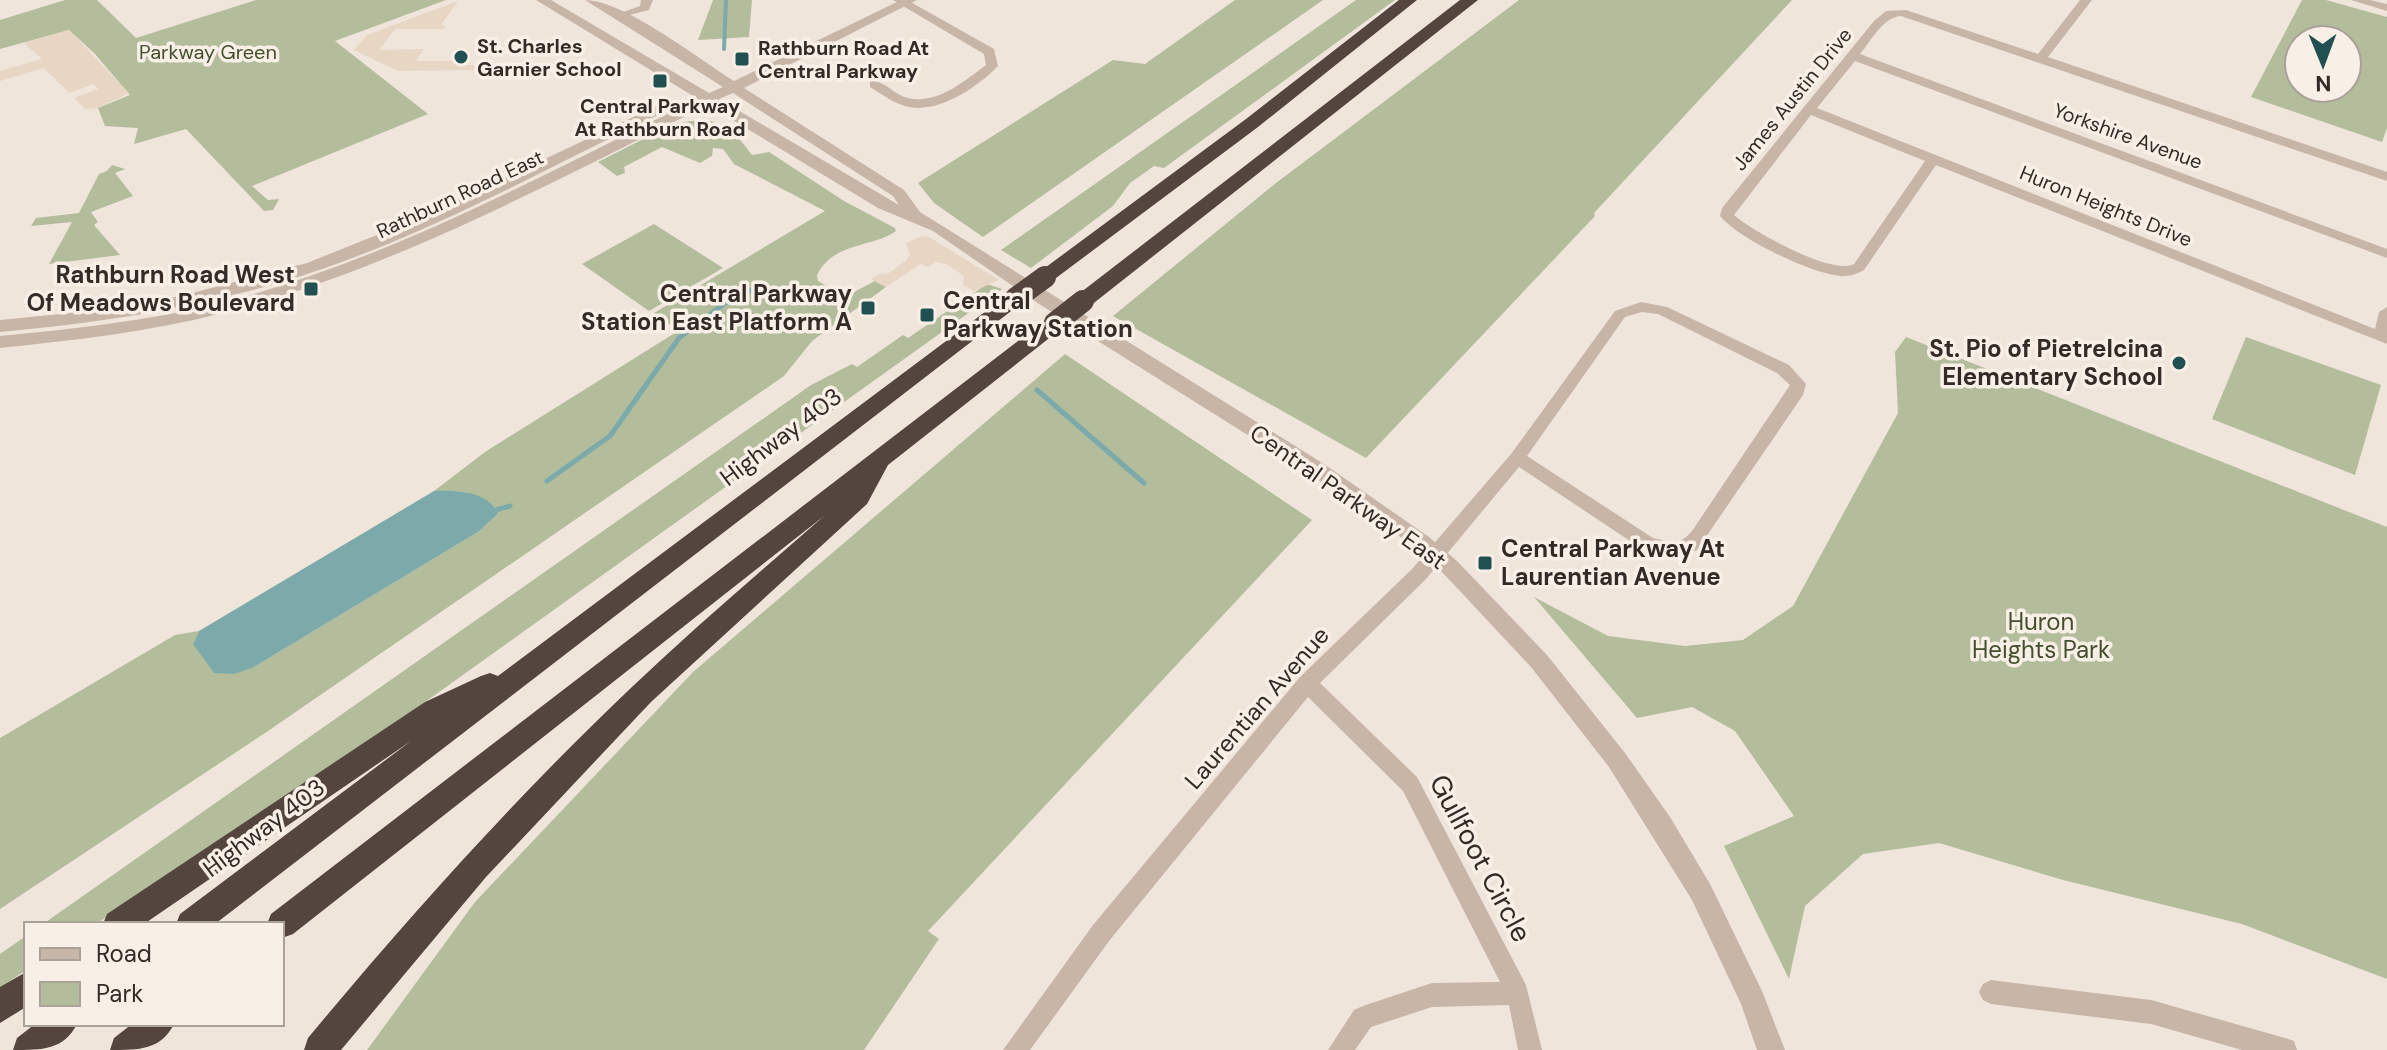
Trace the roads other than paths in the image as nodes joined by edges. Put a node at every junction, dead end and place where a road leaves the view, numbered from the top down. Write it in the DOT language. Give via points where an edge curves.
graph roads {
  1 [pos="542,0"];
  2 [pos="591,0"];
  3 [pos="647,0"];
  4 [pos="885,0"];
  5 [pos="1409,0"];
  6 [pos="1470,0"];
  7 [pos="2086,0"];
  8 [pos="2357,0"];
  9 [pos="904,1"];
  10 [pos="2387,8"];
  11 [pos="622,16"];
  12 [pos="1854,56"];
  13 [pos="2041,58"];
  14 [pos="724,84"];
  15 [pos="874,84"];
  16 [pos="701,96"];
  17 [pos="1810,110"];
  18 [pos="1934,158"];
  19 [pos="2387,177"];
  20 [pos="914,215"];
  21 [pos="2387,254"];
  22 [pos="2387,312"];
  23 [pos="0,326"];
  24 [pos="2384,338"];
  25 [pos="0,342"];
  26 [pos="886,453"];
  27 [pos="1517,458"];
  28 [pos="1435,554"];
  29 [pos="539,661"];
  30 [pos="1307,683"];
  31 [pos="121,922"];
  32 [pos="194,922"];
  33 [pos="284,922"];
  34 [pos="24,989"];
  35 [pos="1991,992"];
  36 [pos="1518,993"];
  37 [pos="0,1007"];
  38 [pos="59,1026"];
  39 [pos="156,1026"];
  40 [pos="29,1050"];
  41 [pos="126,1050"];
  42 [pos="320,1050"];
  43 [pos="1015,1050"];
  44 [pos="1340,1050"];
  45 [pos="1530,1050"];
  46 [pos="1771,1050"];
  47 [pos="2285,1050"];
  1 -- 16 [label="street, Central Parkway East"];
  2 -- 11 [label="street, Central Parkway East"];
  3 -- 11 [label="street" via="645,8"];
  4 -- 14 [label="street, Rathburn Road East"];
  5 -- 29 [label="highway, Highway 403, bridge"];
  6 -- 26 [label="highway, bridge"];
  7 -- 13 [label="street"];
  8 -- 10 [label="street"];
  9 -- 14 [label="street, Rathburn Road East"];
  9 -- 15 [label="street" via="990,52 992,66 924,104 901,100"];
  11 -- 14 [label="street, Central Parkway East"];
  12 -- 13 [label="street, James Austin Drive" via="1878,24 1890,13 1902,12"];
  12 -- 17 [label="street, James Austin Drive"];
  12 -- 21 [label="street, Yorkshire Avenue"];
  13 -- 19 [label="street, James Austin Drive"];
  14 -- 16 [label="street, Rathburn Road East"];
  14 -- 20 [label="street, Central Parkway East" via="899,193"];
  16 -- 20 [label="street, Central Parkway East" via="884,205"];
  16 -- 23 [label="street, Rathburn Road East" via="354,252 180,302"];
  16 -- 25 [label="street, Rathburn Road East" via="453,224 366,262 166,320"];
  17 -- 18 [label="street, Huron Heights Drive"];
  17 -- 18 [label="street, James Austin Drive" via="1727,216 1736,226 1834,271 1859,267"];
  18 -- 24 [label="street, Huron Heights Drive"];
  20 -- 28 [label="street, Central Parkway East" via="1317,469"];
  22 -- 24 [label="street"];
  26 -- 33 [label="highway"];
  26 -- 42 [label="highway" via="859,498 644,692 513,826"];
  27 -- 27 [label="street, Laurentian Avenue" via="1648,544 1678,550 1691,545 1797,391 1793,376 1662,310 1630,309 1620,314"];
  27 -- 28 [label="street, Laurentian Avenue"];
  28 -- 30 [label="street, Laurentian Avenue"];
  28 -- 46 [label="street, Central Parkway East" via="1539,661 1617,760 1701,892"];
  29 -- 31 [label="highway" via="435,710"];
  29 -- 32 [label="highway, Highway 403"];
  30 -- 36 [label="street, Gullfoot Circle" via="1410,784"];
  30 -- 43 [label="street, Laurentian Avenue" via="1101,933"];
  34 -- 37 [label="highway"];
  35 -- 47 [label="street" via="2151,1012"];
  36 -- 44 [label="street" via="1432,995 1363,1018"];
  36 -- 45 [label="street, Gullfoot Circle"];
  38 -- 40 [label="highway"];
  39 -- 41 [label="highway"];
}
